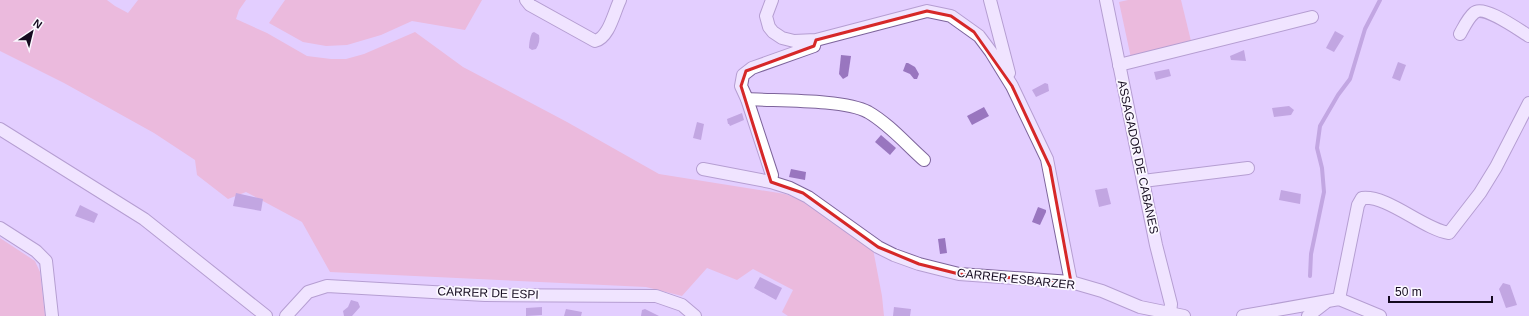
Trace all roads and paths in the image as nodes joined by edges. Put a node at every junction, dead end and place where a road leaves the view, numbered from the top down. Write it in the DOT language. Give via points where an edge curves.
graph roads {
  1 [pos="526,0"];
  2 [pos="620,0"];
  3 [pos="772,0"];
  4 [pos="990,0"];
  5 [pos="1106,0"];
  6 [pos="1312,17"];
  7 [pos="1460,34"];
  8 [pos="1529,36"];
  9 [pos="816,40"];
  10 [pos="1119,65"];
  11 [pos="1012,86"];
  12 [pos="747,99"];
  13 [pos="1529,103"];
  14 [pos="0,129"];
  15 [pos="924,160"];
  16 [pos="1248,168"];
  17 [pos="703,169"];
  18 [pos="1143,181"];
  19 [pos="771,182"];
  20 [pos="0,228"];
  21 [pos="1071,282"];
  22 [pos="1333,300"];
  23 [pos="1170,313"];
  24 [pos="52,316"];
  25 [pos="266,316"];
  26 [pos="286,316"];
  27 [pos="696,316"];
  28 [pos="1184,316"];
  29 [pos="1242,316"];
  30 [pos="1308,316"];
  31 [pos="1380,316"];
  1 -- 2 [label="street" via="530,5 595,41 600,40 605,34"];
  3 -- 9 [label="street" via="766,16 773,32 788,40"];
  4 -- 11 [label="street"];
  5 -- 10 [label="street, ASSAGADOR DE CABANES"];
  6 -- 10 [label="street"];
  7 -- 8 [label="street" via="1474,13 1481,10"];
  9 -- 11 [label="street" via="919,12 934,11 951,16 979,36"];
  9 -- 12 [label="street" via="814,46 746,71 741,86"];
  10 -- 18 [label="street, ASSAGADOR DE CABANES"];
  11 -- 21 [label="street" via="1050,167"];
  12 -- 15 [label="street" via="859,108 880,120"];
  12 -- 19 [label="street" via="772,176"];
  13 -- 22 [label="street" via="1496,167 1450,233 1387,204 1368,197 1362,198"];
  14 -- 25 [label="street" via="144,219"];
  16 -- 18 [label="street"];
  17 -- 19 [label="street, CARRER ESBARZER"];
  18 -- 23 [label="street, ASSAGADOR DE CABANES" via="1171,304"];
  19 -- 21 [label="street, CARRER ESBARZER" via="803,193 886,251 919,264 959,274"];
  20 -- 24 [label="street" via="36,251 46,261"];
  21 -- 23 [label="street, CARRER ESBARZER" via="1140,306"];
  22 -- 29 [label="street"];
  22 -- 30 [label="street"];
  22 -- 31 [label="street"];
  23 -- 28 [label="street, CARRER ESBARZER"];
  26 -- 27 [label="street, CARRER DE ESPI" via="308,292 327,286 485,295 656,296 682,305"];
}
